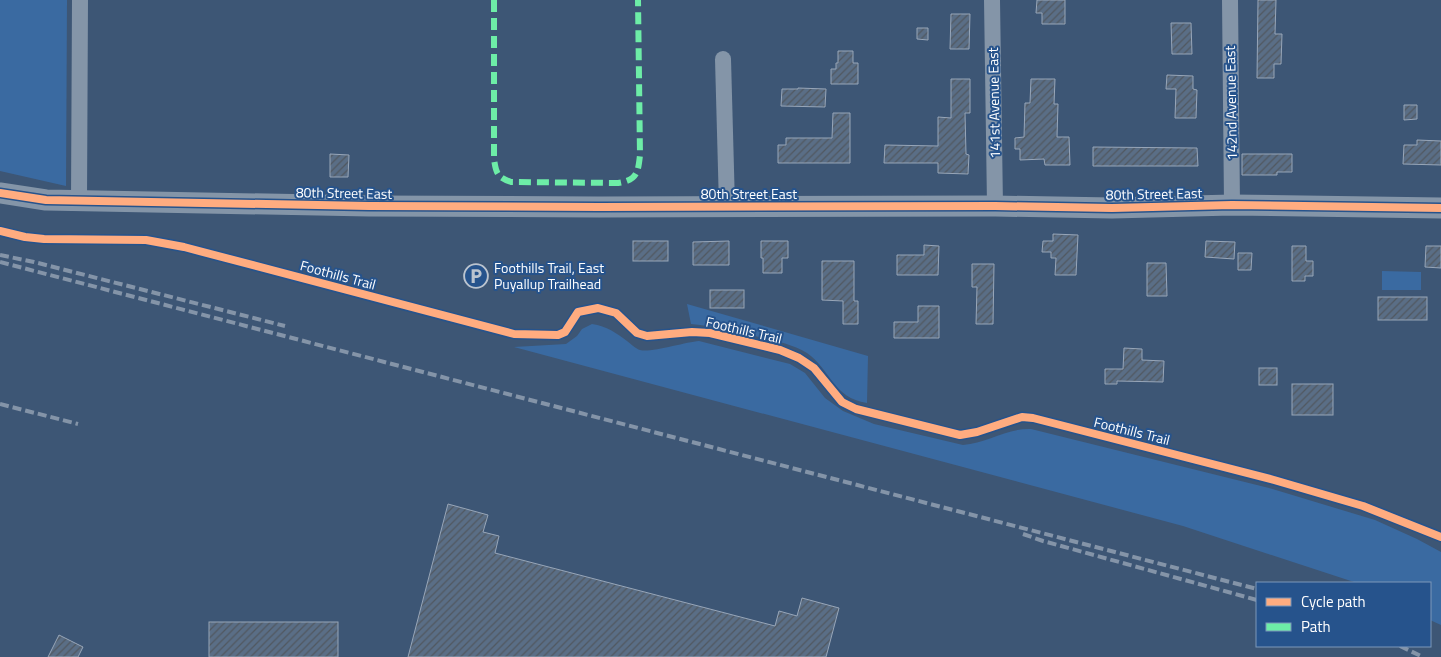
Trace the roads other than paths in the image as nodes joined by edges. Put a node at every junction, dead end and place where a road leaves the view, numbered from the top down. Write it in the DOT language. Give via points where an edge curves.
graph roads {
  1 [pos="80,0"];
  2 [pos="992,0"];
  3 [pos="1230,0"];
  4 [pos="722,59"];
  5 [pos="0,193"];
  6 [pos="79,201"];
  7 [pos="1232,205"];
  8 [pos="727,206"];
  9 [pos="995,206"];
  10 [pos="1441,208"];
  1 -- 6 [label="street"];
  2 -- 9 [label="street, 141st Avenue East"];
  3 -- 7 [label="street, 142nd Avenue East"];
  4 -- 8 [label="street"];
  5 -- 6 [label="street, 80th Street East"];
  6 -- 8 [label="street, 80th Street East" via="369,206"];
  7 -- 9 [label="street, 80th Street East"];
  7 -- 10 [label="street, 80th Street East"];
  8 -- 9 [label="street, 80th Street East"];
}
